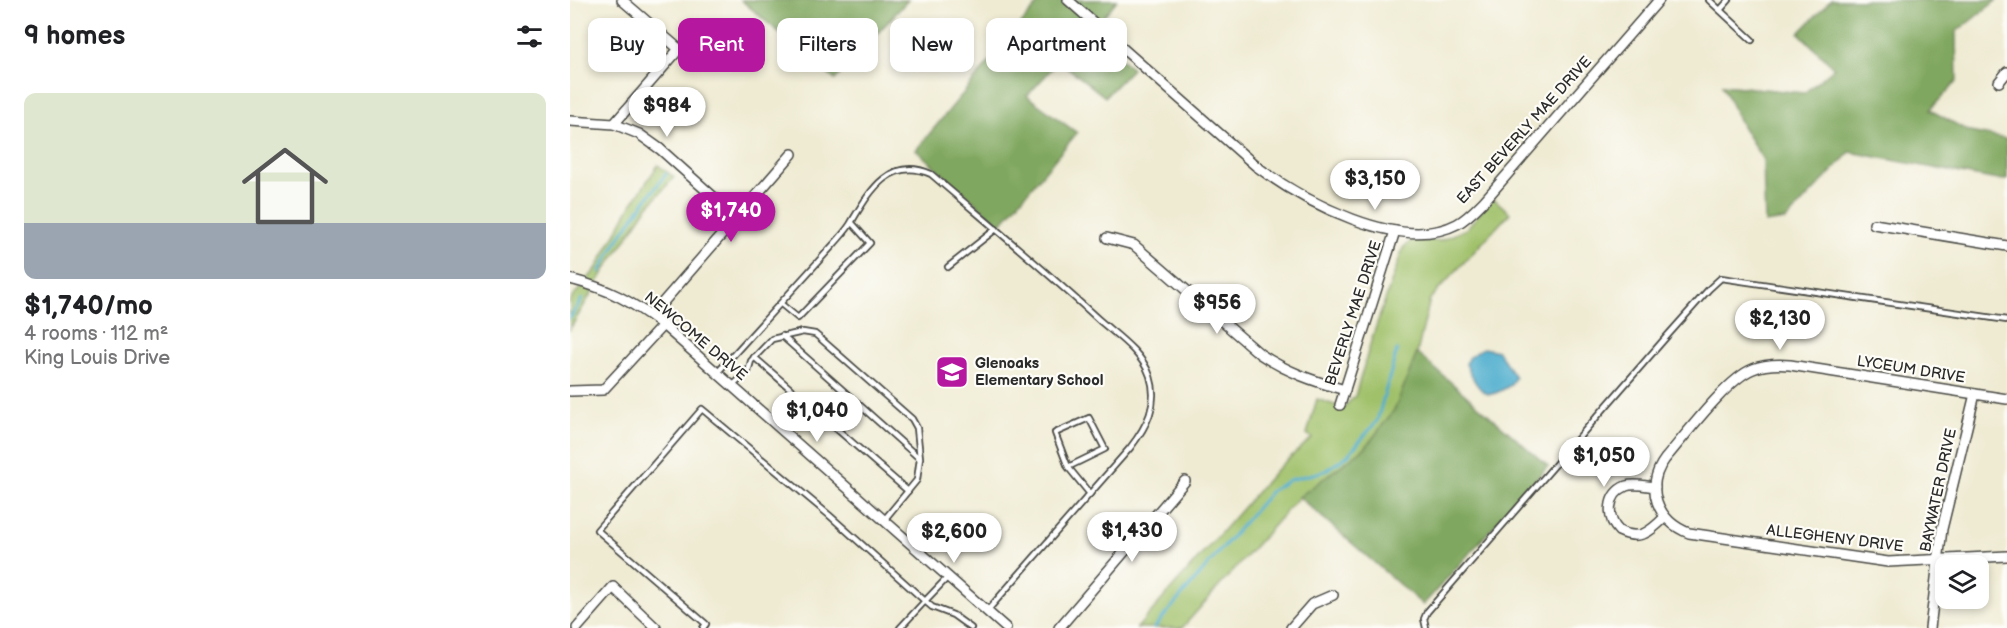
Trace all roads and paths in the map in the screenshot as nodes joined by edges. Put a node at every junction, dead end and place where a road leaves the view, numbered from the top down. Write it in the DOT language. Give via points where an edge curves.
graph roads {
  1 [pos="622,0"];
  2 [pos="1068,0"];
  3 [pos="1659,0"];
  4 [pos="1709,0"];
  5 [pos="1729,0"];
  6 [pos="1720,10"];
  7 [pos="1752,40"];
  8 [pos="2007,72"];
  9 [pos="1999,82"];
  10 [pos="570,121"];
  11 [pos="614,124"];
  12 [pos="792,154"];
  13 [pos="736,217"];
  14 [pos="852,223"];
  15 [pos="1874,224"];
  16 [pos="996,229"];
  17 [pos="1395,231"];
  18 [pos="1107,237"];
  19 [pos="2007,246"];
  20 [pos="948,267"];
  21 [pos="570,279"];
  22 [pos="781,304"];
  23 [pos="651,316"];
  24 [pos="2007,320"];
  25 [pos="663,325"];
  26 [pos="782,336"];
  27 [pos="754,357"];
  28 [pos="717,373"];
  29 [pos="732,386"];
  30 [pos="1345,390"];
  31 [pos="570,391"];
  32 [pos="1975,394"];
  33 [pos="2007,399"];
  34 [pos="1340,405"];
  35 [pos="920,458"];
  36 [pos="1068,467"];
  37 [pos="1185,481"];
  38 [pos="1655,487"];
  39 [pos="908,491"];
  40 [pos="1090,494"];
  41 [pos="1662,513"];
  42 [pos="884,520"];
  43 [pos="1938,555"];
  44 [pos="2007,556"];
  45 [pos="1989,557"];
  46 [pos="1935,560"];
  47 [pos="948,577"];
  48 [pos="1935,579"];
  49 [pos="1333,594"];
  50 [pos="925,601"];
  51 [pos="987,611"];
  52 [pos="654,627"];
  53 [pos="707,627"];
  54 [pos="577,628"];
  55 [pos="900,628"];
  56 [pos="971,628"];
  57 [pos="1006,628"];
  58 [pos="1059,628"];
  59 [pos="1291,628"];
  60 [pos="1426,628"];
  61 [pos="1930,628"];
  1 -- 11 [label="street" via="679,49"];
  2 -- 17 [label="street, EAST BEVERLY MAE DRIVE" via="1272,178 1328,209"];
  3 -- 17 [label="street, EAST BEVERLY MAE DRIVE" via="1470,215 1440,230"];
  4 -- 6 [label="lane"];
  5 -- 6 [label="lane"];
  6 -- 7 [label="lane"];
  8 -- 9 [label="street"];
  10 -- 11 [label="street"];
  11 -- 13 [label="street" via="651,142"];
  12 -- 13 [label="street"];
  13 -- 23 [label="street"];
  14 -- 16 [label="lane" via="860,205 882,180 899,170 915,169 931,174"];
  14 -- 22 [label="lane"];
  14 -- 22 [label="lane" via="870,243 798,318"];
  15 -- 19 [label="street"];
  16 -- 20 [label="lane"];
  16 -- 40 [label="lane" via="1139,356 1150,377 1153,401 1148,421"];
  17 -- 30 [label="street, BEVERLY MAE DRIVE"];
  18 -- 30 [label="street" via="1134,245 1275,364 1307,380"];
  21 -- 23 [label="street, NEWCOME DRIVE" via="611,292"];
  22 -- 28 [label="lane"];
  23 -- 25 [label="street, NEWCOME DRIVE"];
  24 -- 60 [label="lane" via="1721,278 1427,612"];
  25 -- 28 [label="street, NEWCOME DRIVE"];
  25 -- 31 [label="street" via="603,390"];
  26 -- 27 [label="lane" via="772,339"];
  26 -- 35 [label="lane"];
  26 -- 35 [label="lane" via="815,334 912,419 917,428"];
  27 -- 29 [label="lane" via="748,372"];
  27 -- 39 [label="lane"];
  28 -- 29 [label="street, NEWCOME DRIVE"];
  29 -- 42 [label="street, NEWCOME DRIVE"];
  30 -- 34 [label="street, BEVERLY MAE DRIVE"];
  32 -- 33 [label="street, LYCEUM DRIVE"];
  32 -- 38 [label="street, LYCEUM DRIVE" via="1790,365 1763,365 1734,381 1665,459 1658,469"];
  32 -- 43 [label="street, BAYWATER DRIVE"];
  35 -- 39 [label="lane" via="916,480"];
  36 -- 36 [label="lane" via="1055,434 1089,418 1105,449"];
  36 -- 40 [label="lane"];
  37 -- 58 [label="street"];
  38 -- 41 [label="street"];
  38 -- 41 [label="street" via="1635,485 1619,491 1610,508 1611,519 1619,531 1635,536 1648,533"];
  39 -- 42 [label="lane"];
  40 -- 51 [label="lane"];
  41 -- 46 [label="street, ALLEGHENY DRIVE" via="1689,533 1888,562"];
  42 -- 47 [label="street, NEWCOME DRIVE"];
  44 -- 45 [label="street, ALLEGHENY DRIVE"];
  47 -- 50 [label="lane"];
  47 -- 51 [label="street, NEWCOME DRIVE"];
  48 -- 61 [label="street, BAYWATER DRIVE"];
  49 -- 59 [label="street" via="1312,604"];
  50 -- 53 [label="lane" via="702,409 597,530"];
  50 -- 55 [label="lane"];
  50 -- 56 [label="lane"];
  51 -- 57 [label="street, NEWCOME DRIVE"];
  52 -- 54 [label="street" via="613,587"];
}
